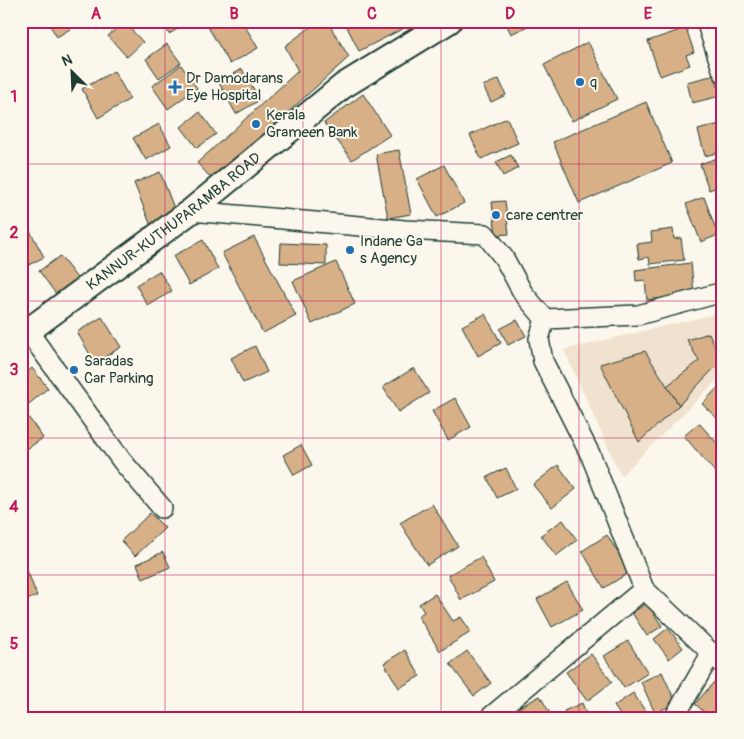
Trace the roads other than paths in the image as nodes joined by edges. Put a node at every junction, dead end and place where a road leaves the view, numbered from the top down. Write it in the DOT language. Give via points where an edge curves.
graph roads {
  1 [pos="706,21"];
  2 [pos="443,23"];
  3 [pos="723,72"];
  4 [pos="191,211"];
  5 [pos="723,292"];
  6 [pos="545,319"];
  7 [pos="24,333"];
  8 [pos="162,508"];
  9 [pos="644,589"];
  10 [pos="717,659"];
  11 [pos="489,718"];
  12 [pos="674,718"];
  1 -- 3 [label="street"];
  2 -- 4 [label="main road, KANNUR-KUTHUPARAMBA ROAD" via="343,86"];
  4 -- 6 [label="street" via="485,234 504,258 523,293"];
  4 -- 7 [label="main road, KANNUR-KUTHUPARAMBA ROAD"];
  5 -- 6 [label="street" via="638,315"];
  6 -- 9 [label="street" via="538,339 543,361 591,456"];
  7 -- 8 [label="street"];
  9 -- 10 [label="street"];
  9 -- 11 [label="street"];
  10 -- 12 [label="street"];
}
